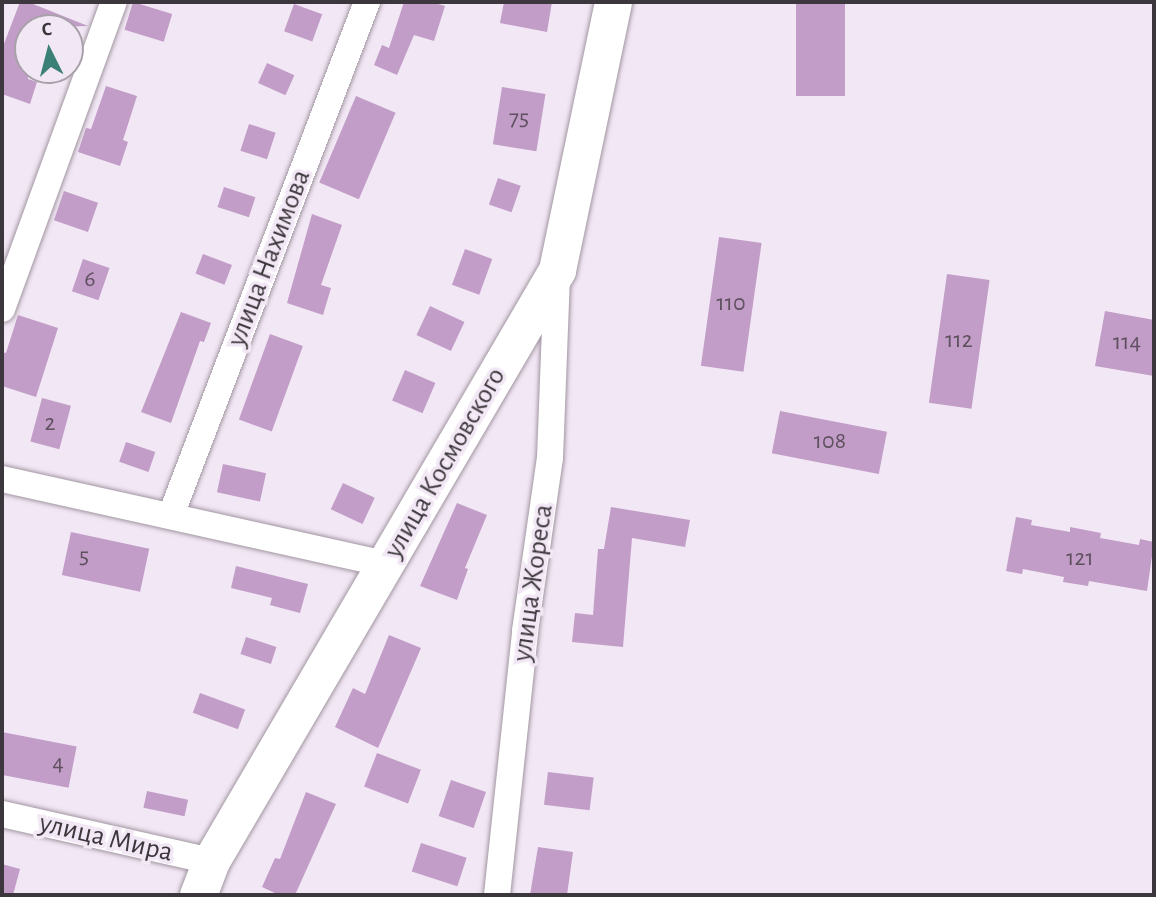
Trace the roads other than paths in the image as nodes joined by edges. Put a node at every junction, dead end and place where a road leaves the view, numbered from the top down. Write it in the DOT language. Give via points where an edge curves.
graph roads {
  1 [pos="114,2"];
  2 [pos="367,2"];
  3 [pos="613,2"];
  4 [pos="557,270"];
  5 [pos="2,309"];
  6 [pos="2,479"];
  7 [pos="171,515"];
  8 [pos="386,564"];
  9 [pos="2,814"];
  10 [pos="211,861"];
  11 [pos="198,895"];
  12 [pos="497,895"];
  1 -- 5 [label="street"];
  2 -- 7 [label="street, улица Нахимова"];
  3 -- 4 [label="main road, улица Космовского"];
  4 -- 8 [label="main road, улица Космовского"];
  4 -- 12 [label="street, улица Жореса" via="550,458"];
  6 -- 7 [label="street"];
  7 -- 8 [label="street"];
  8 -- 10 [label="main road, улица Космовского"];
  9 -- 10 [label="street, улица Мира"];
  10 -- 11 [label="main road, улица Космовского"];
}
